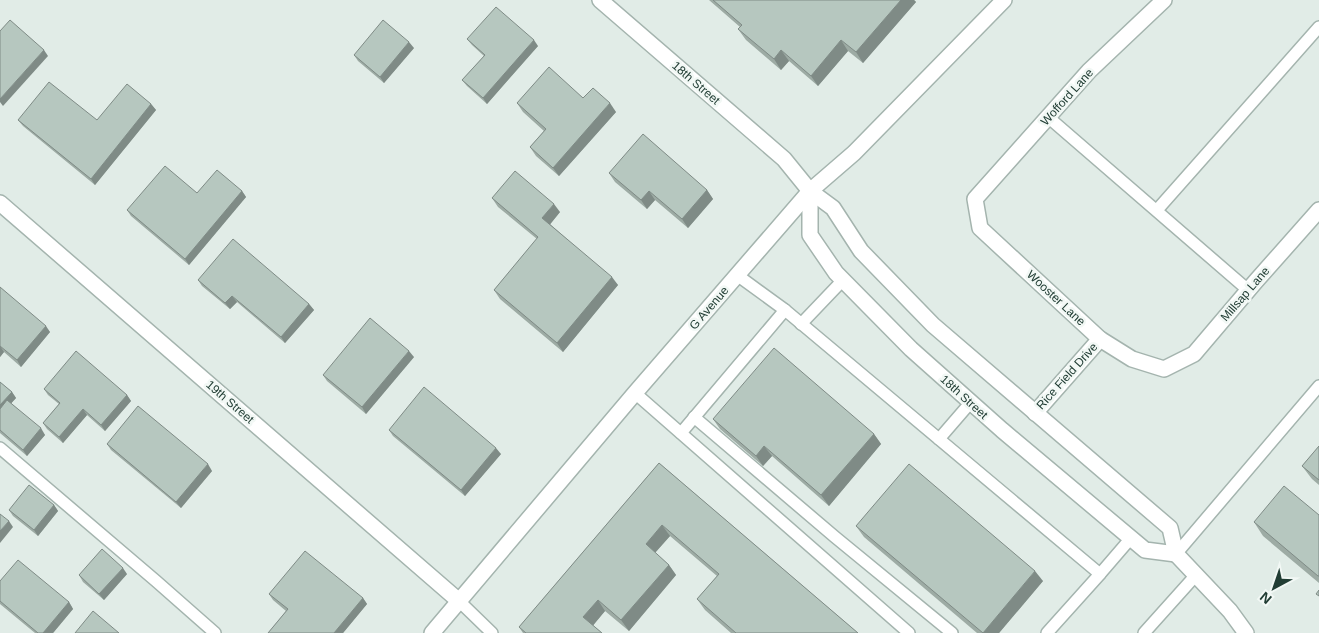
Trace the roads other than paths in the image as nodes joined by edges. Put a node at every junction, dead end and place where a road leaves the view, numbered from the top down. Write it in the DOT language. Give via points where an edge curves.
graph roads {
  1 [pos="600,0"];
  2 [pos="1164,0"];
  3 [pos="999,2"];
  4 [pos="1319,27"];
  5 [pos="1048,117"];
  6 [pos="810,191"];
  7 [pos="975,199"];
  8 [pos="0,203"];
  9 [pos="1157,210"];
  10 [pos="1319,210"];
  11 [pos="737,275"];
  12 [pos="843,280"];
  13 [pos="1248,290"];
  14 [pos="785,310"];
  15 [pos="802,324"];
  16 [pos="1100,339"];
  17 [pos="1164,369"];
  18 [pos="1319,386"];
  19 [pos="635,393"];
  20 [pos="971,402"];
  21 [pos="1034,413"];
  22 [pos="694,417"];
  23 [pos="681,433"];
  24 [pos="939,439"];
  25 [pos="0,448"];
  26 [pos="1131,538"];
  27 [pos="1176,554"];
  28 [pos="1100,574"];
  29 [pos="1196,575"];
  30 [pos="459,601"];
  31 [pos="215,633"];
  32 [pos="432,633"];
  33 [pos="492,633"];
  34 [pos="909,633"];
  35 [pos="952,633"];
  36 [pos="1047,633"];
  37 [pos="1144,633"];
  38 [pos="1246,633"];
  1 -- 6 [label="street, 18th Street" via="784,159"];
  2 -- 5 [label="street, Wofford Lane" via="1089,71"];
  3 -- 6 [label="street, G Avenue" via="854,153"];
  4 -- 9 [label="lane"];
  5 -- 7 [label="street, Wofford Lane"];
  5 -- 9 [label="lane"];
  6 -- 11 [label="street, G Avenue"];
  6 -- 12 [label="street, 18th Street" via="810,235"];
  6 -- 21 [label="street, 18th Street" via="832,208 861,251 933,325"];
  7 -- 16 [label="street, Wooster Lane" via="980,228"];
  8 -- 30 [label="street, 19th Street"];
  9 -- 13 [label="lane"];
  10 -- 13 [label="street, Millsap Lane"];
  11 -- 14 [label="lane"];
  11 -- 19 [label="street, G Avenue"];
  12 -- 15 [label="lane"];
  12 -- 20 [label="street, 18th Street" via="911,349"];
  13 -- 17 [label="street, Millsap Lane" via="1194,354"];
  14 -- 15 [label="lane"];
  14 -- 22 [label="lane"];
  15 -- 24 [label="lane"];
  16 -- 17 [label="street, Wooster Lane" via="1132,359"];
  16 -- 21 [label="street, Rice Field Drive"];
  18 -- 27 [label="lane"];
  19 -- 23 [label="lane"];
  19 -- 30 [label="street, G Avenue"];
  20 -- 24 [label="lane"];
  20 -- 26 [label="street, 18th Street"];
  21 -- 27 [label="street, 18th Street" via="1170,528"];
  22 -- 23 [label="lane"];
  22 -- 35 [label="lane"];
  23 -- 34 [label="lane"];
  24 -- 28 [label="lane"];
  25 -- 31 [label="lane"];
  26 -- 27 [label="street, 18th Street" via="1145,550"];
  26 -- 28 [label="lane"];
  27 -- 29 [label="street"];
  28 -- 36 [label="lane"];
  29 -- 37 [label="lane"];
  29 -- 38 [label="street"];
  30 -- 32 [label="street, G Avenue"];
  30 -- 33 [label="lane"];
}
